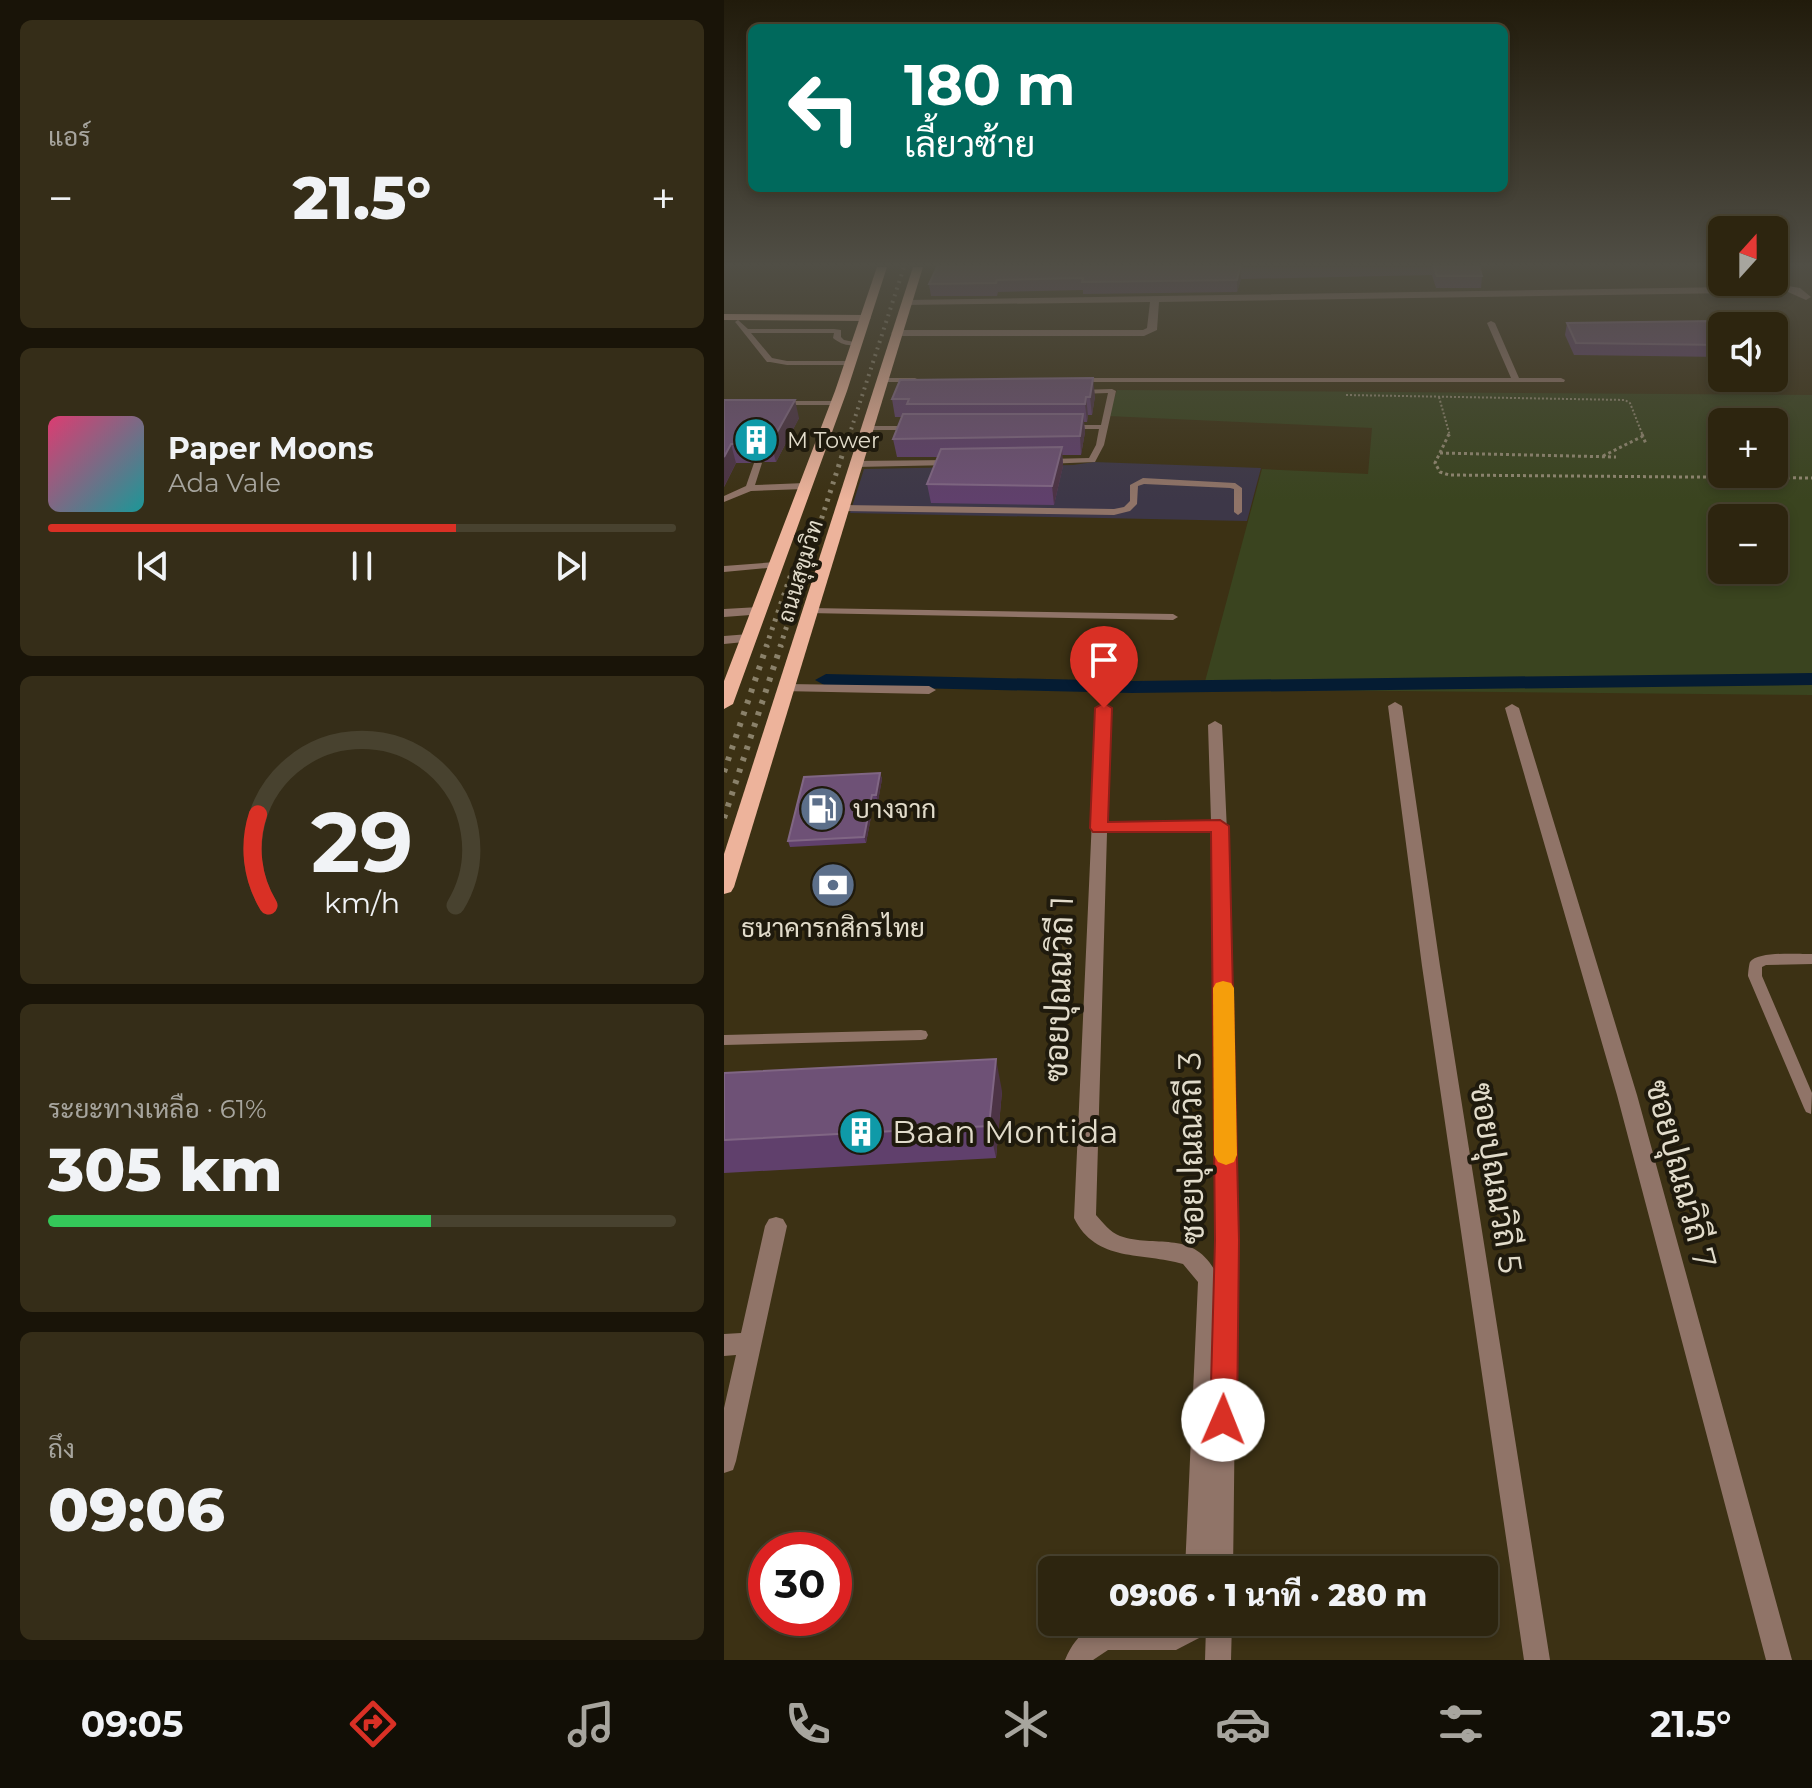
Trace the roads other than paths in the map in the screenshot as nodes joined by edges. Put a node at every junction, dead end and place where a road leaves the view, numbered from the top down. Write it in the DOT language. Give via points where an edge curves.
graph roads {
  1 [pos="757,344"];
  2 [pos="833,344"];
  3 [pos="854,344"];
  4 [pos="884,344"];
  5 [pos="1500,344"];
  6 [pos="823,363"];
  7 [pos="848,363"];
  8 [pos="929,380"];
  9 [pos="1070,380"];
  10 [pos="1516,380"];
  11 [pos="1561,380"];
  12 [pos="885,388"];
  13 [pos="1065,392"];
  14 [pos="766,403"];
  15 [pos="837,403"];
  16 [pos="1057,427"];
  17 [pos="1104,427"];
  18 [pos="867,428"];
  19 [pos="930,428"];
  20 [pos="1043,462"];
  21 [pos="758,463"];
  22 [pos="965,463"];
  23 [pos="856,464"];
  24 [pos="805,486"];
  25 [pos="750,488"];
  26 [pos="724,499"];
  27 [pos="842,508"];
  28 [pos="1238,512"];
  29 [pos="776,565"];
  30 [pos="724,569"];
  31 [pos="759,611"];
  32 [pos="810,611"];
  33 [pos="724,613"];
  34 [pos="1173,617"];
  35 [pos="749,638"];
  36 [pos="724,640"];
  37 [pos="732,665"];
  38 [pos="786,688"];
  39 [pos="929,690"];
  40 [pos="724,704"];
  41 [pos="1395,706"];
  42 [pos="1104,708"];
  43 [pos="1512,708"];
  44 [pos="1215,725"];
  45 [pos="1220,826"];
  46 [pos="1099,828"];
  47 [pos="724,887"];
  48 [pos="1812,959"];
  49 [pos="921,1035"];
  50 [pos="724,1040"];
  51 [pos="1812,1108"];
  52 [pos="776,1226"];
  53 [pos="750,1343"];
  54 [pos="724,1345"];
  55 [pos="724,1461"];
  56 [pos="1199,1556"];
  57 [pos="1220,1556"];
  58 [pos="1117,1636"];
  59 [pos="1117,1636"];
  60 [pos="1179,1636"];
  61 [pos="1219,1636"];
  62 [pos="1078,1660"];
  63 [pos="1218,1660"];
  64 [pos="1537,1660"];
  65 [pos="1779,1660"];
  1 -- 6 [label="lane" via="770,360"];
  2 -- 6 [label="lane"];
  3 -- 7 [label="main road, ถนนสุขุมวิท"];
  4 -- 12 [label="main road, ถนนสุขุมวิท"];
  5 -- 10 [label="lane"];
  6 -- 7 [label="lane"];
  7 -- 15 [label="main road, ถนนสุขุมวิท"];
  8 -- 12 [label="lane"];
  9 -- 10 [label="lane"];
  10 -- 11 [label="lane"];
  12 -- 18 [label="main road, ถนนสุขุมวิท"];
  13 -- 17 [label="lane" via="1112,391"];
  14 -- 15 [label="lane"];
  15 -- 24 [label="main road, ถนนสุขุมวิท"];
  16 -- 17 [label="lane"];
  17 -- 20 [label="lane" via="1092,460"];
  18 -- 19 [label="lane"];
  18 -- 23 [label="main road, ถนนสุขุมวิท"];
  21 -- 25 [label="lane"];
  22 -- 23 [label="lane"];
  23 -- 27 [label="main road, ถนนสุขุมวิท"];
  24 -- 25 [label="lane"];
  24 -- 29 [label="main road, ถนนสุขุมวิท"];
  25 -- 26 [label="lane"];
  27 -- 28 [label="lane" via="1114,512 1134,502 1134,485 1143,481 1232,485 1238,488"];
  27 -- 32 [label="main road, ถนนสุขุมวิท"];
  29 -- 30 [label="lane"];
  29 -- 31 [label="main road, ถนนสุขุมวิท"];
  31 -- 33 [label="street"];
  31 -- 35 [label="main road, ถนนสุขุมวิท"];
  32 -- 34 [label="lane"];
  32 -- 38 [label="main road, ถนนสุขุมวิท"];
  35 -- 36 [label="street"];
  35 -- 37 [label="main road, ถนนสุขุมวิท"];
  37 -- 40 [label="main road, ถนนสุขุมวิท"];
  38 -- 39 [label="street"];
  38 -- 47 [label="main road, ถนนสุขุมวิท"];
  41 -- 64 [label="street, ซอยปุณณวิถี 5"];
  42 -- 46 [label="street, ซอยปุณณวิถี 1"];
  43 -- 65 [label="street, ซอยปุณณวิถี 7" via="1627,1095"];
  44 -- 45 [label="street, ซอยปุณณวิถี 3"];
  45 -- 46 [label="street"];
  45 -- 57 [label="street, ซอยปุณณวิถี 3" via="1227,1240"];
  46 -- 56 [label="street, ซอยปุณณวิถี 1" via="1085,1218 1098,1237 1120,1246 1188,1255 1209,1280"];
  48 -- 51 [label="lane" via="1764,960 1756,964 1755,976"];
  49 -- 50 [label="lane"];
  52 -- 53 [label="street"];
  53 -- 54 [label="street"];
  53 -- 55 [label="street"];
  58 -- 62 [label="street" via="1097,1640"];
  59 -- 60 [label="street"];
  61 -- 63 [label="street"];
}
